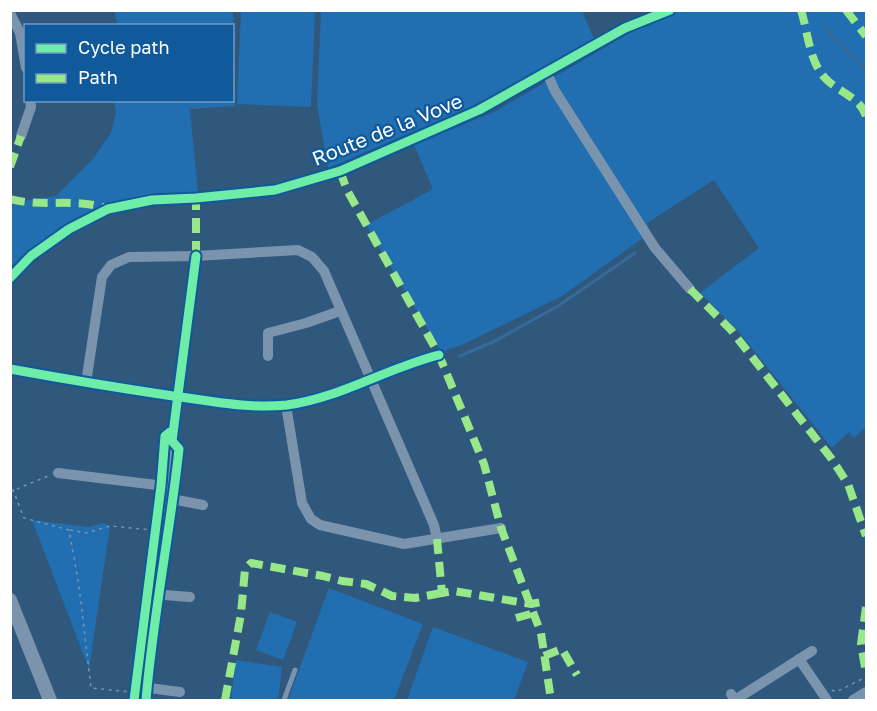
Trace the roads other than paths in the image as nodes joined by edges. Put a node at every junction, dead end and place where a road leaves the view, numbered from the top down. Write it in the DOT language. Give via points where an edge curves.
graph roads {
  1 [pos="670,10"];
  2 [pos="10,13"];
  3 [pos="24,56"];
  4 [pos="547,73"];
  5 [pos="31,102"];
  6 [pos="21,136"];
  7 [pos="196,256"];
  8 [pos="10,278"];
  9 [pos="690,289"];
  10 [pos="340,311"];
  11 [pos="268,356"];
  12 [pos="439,356"];
  13 [pos="10,369"];
  14 [pos="370,380"];
  15 [pos="86,383"];
  16 [pos="177,397"];
  17 [pos="286,405"];
  18 [pos="58,472"];
  19 [pos="165,486"];
  20 [pos="167,498"];
  21 [pos="204,505"];
  22 [pos="501,528"];
  23 [pos="437,539"];
  24 [pos="152,594"];
  25 [pos="190,597"];
  26 [pos="12,605"];
  27 [pos="812,651"];
  28 [pos="799,659"];
  29 [pos="295,670"];
  30 [pos="137,692"];
  31 [pos="180,692"];
  32 [pos="867,692"];
  33 [pos="731,694"];
  34 [pos="827,696"];
  35 [pos="50,700"];
  36 [pos="284,700"];
  37 [pos="853,700"];
  1 -- 4 [label="street, Route de la Vove" via="624,28"];
  2 -- 3 [label="street" via="20,33"];
  4 -- 8 [label="street, Route de la Vove" via="479,110 340,171 275,190 152,200 108,209 69,229"];
  4 -- 9 [label="street" via="655,248"];
  5 -- 6 [label="street"];
  7 -- 10 [label="street" via="298,250 312,257 324,271"];
  7 -- 15 [label="street" via="129,257 111,265 102,277"];
  7 -- 16 [label="street"];
  10 -- 11 [label="street" via="268,333"];
  10 -- 14 [label="street"];
  12 -- 14 [label="street"];
  13 -- 15 [label="street"];
  14 -- 17 [label="street"];
  14 -- 23 [label="street"];
  15 -- 16 [label="street"];
  16 -- 17 [label="street" via="240,406"];
  16 -- 19 [label="street"];
  17 -- 23 [label="street" via="302,504 311,519 320,525 393,543"];
  18 -- 19 [label="street"];
  19 -- 20 [label="street"];
  20 -- 21 [label="street"];
  20 -- 24 [label="street"];
  22 -- 23 [label="street"];
  24 -- 25 [label="street"];
  24 -- 30 [label="street"];
  26 -- 35 [label="street"];
  27 -- 28 [label="street"];
  28 -- 33 [label="street" via="735,700"];
  28 -- 34 [label="street"];
  29 -- 36 [label="lane"];
  30 -- 31 [label="street"];
  32 -- 37 [label="street"];
}
